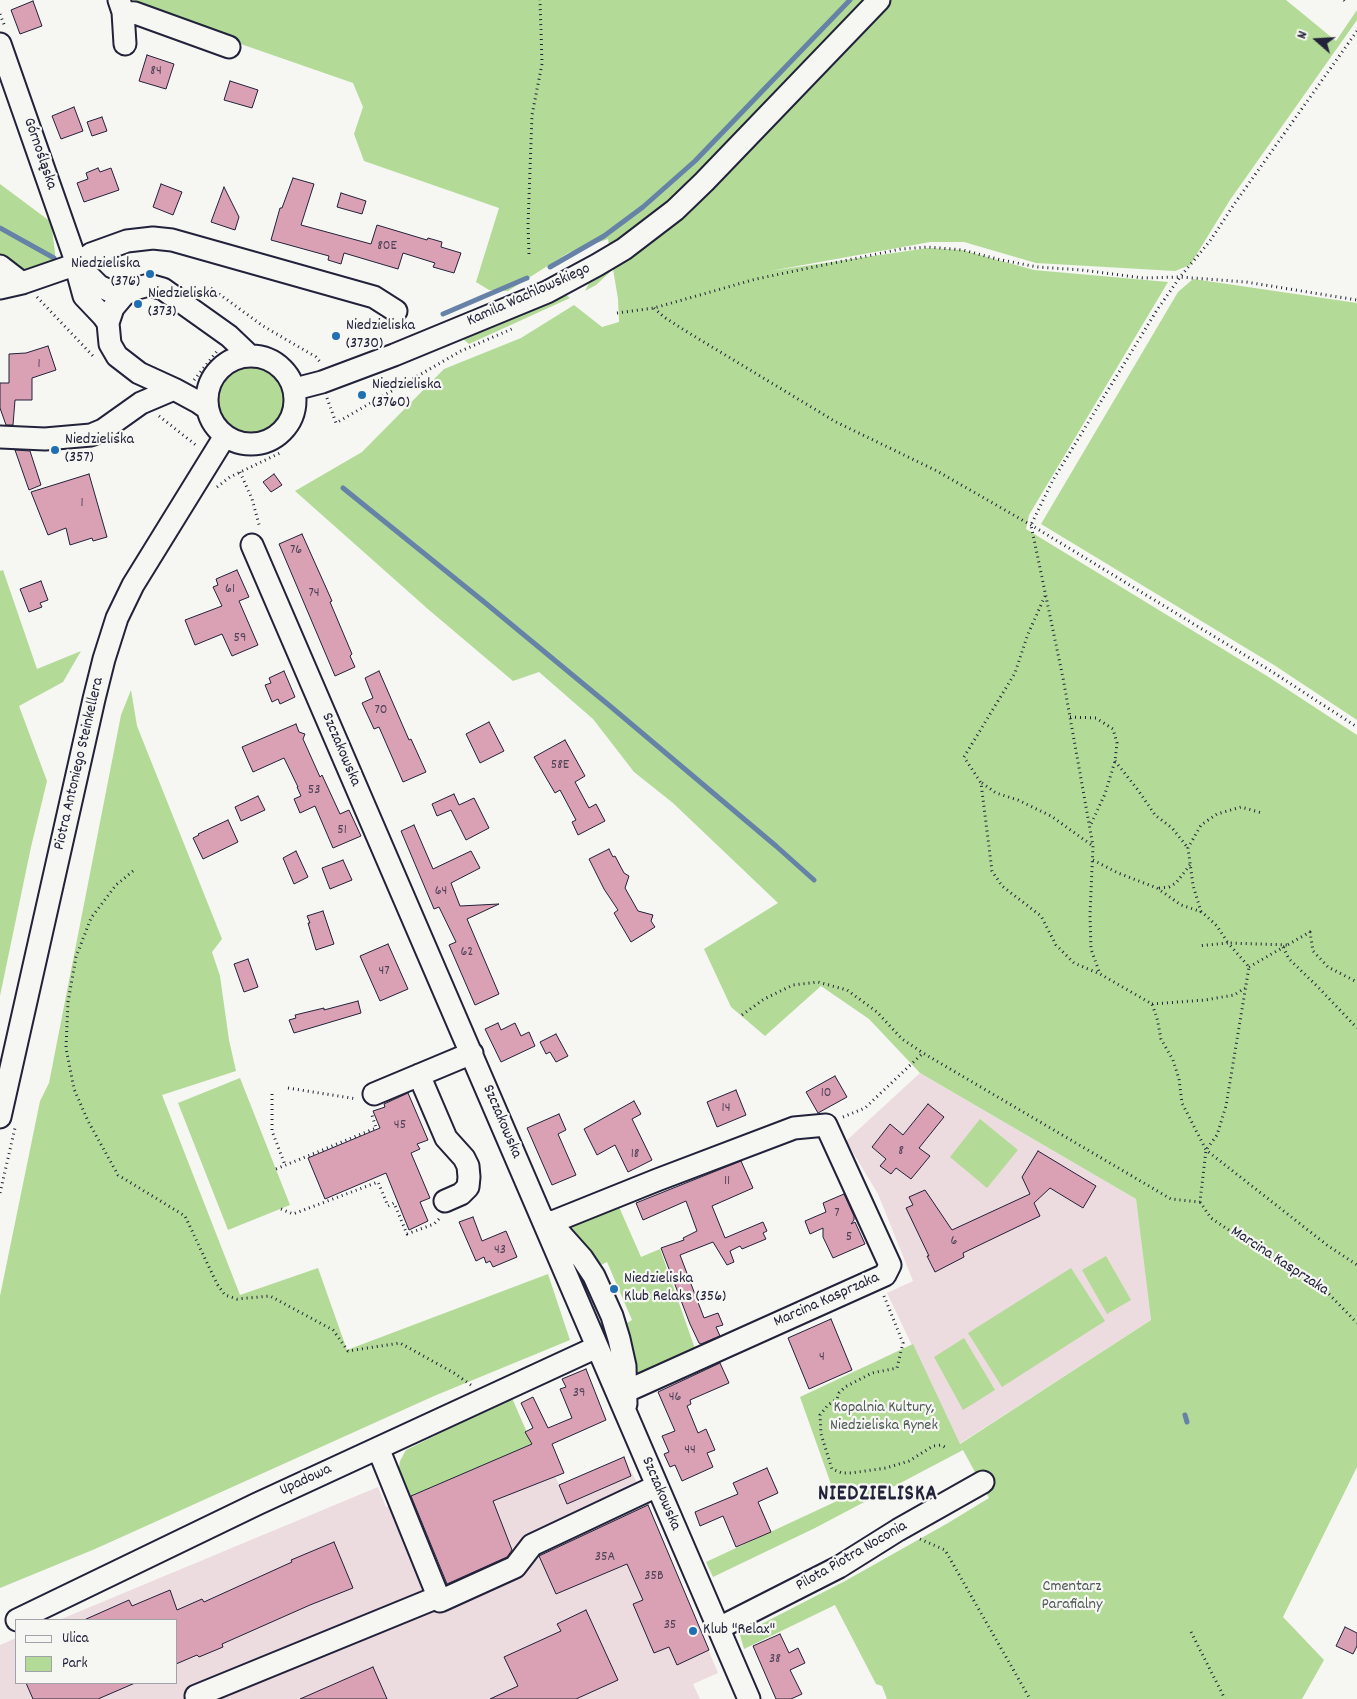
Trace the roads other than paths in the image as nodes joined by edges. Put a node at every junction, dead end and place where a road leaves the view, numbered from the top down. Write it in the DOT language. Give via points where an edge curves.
graph roads {
  1 [pos="879,0"];
  2 [pos="121,6"];
  3 [pos="0,44"];
  4 [pos="125,44"];
  5 [pos="230,47"];
  6 [pos="77,264"];
  7 [pos="0,266"];
  8 [pos="22,283"];
  9 [pos="0,288"];
  10 [pos="124,295"];
  11 [pos="396,311"];
  12 [pos="108,323"];
  13 [pos="250,356"];
  14 [pos="139,373"];
  15 [pos="295,390"];
  16 [pos="178,392"];
  17 [pos="141,403"];
  18 [pos="208,409"];
  19 [pos="225,436"];
  20 [pos="0,437"];
  21 [pos="252,545"];
  22 [pos="472,1053"];
  23 [pos="419,1075"];
  24 [pos="367,1097"];
  25 [pos="8,1121"];
  26 [pos="453,1198"];
  27 [pos="545,1220"];
  28 [pos="597,1346"];
  29 [pos="623,1400"];
  30 [pos="378,1448"];
  31 [pos="983,1482"];
  32 [pos="657,1486"];
  33 [pos="438,1597"];
  34 [pos="21,1619"];
  35 [pos="15,1622"];
  36 [pos="719,1628"];
  37 [pos="0,1629"];
  38 [pos="745,1698"];
  39 [pos="198,1699"];
  1 -- 15 [label="street, Kamila Wachlowskiego" via="704,182 675,210 624,249 547,292 394,355 326,372"];
  2 -- 4 [label="street"];
  2 -- 5 [label="street"];
  3 -- 6 [label="street, Górnośląska"];
  6 -- 8 [label="street"];
  6 -- 10 [label="street, Górnośląska" via="99,286"];
  6 -- 11 [label="street" via="91,254 127,242 153,238 172,240 374,297"];
  6 -- 12 [label="street, Górnośląska" via="84,296"];
  7 -- 8 [label="street"];
  8 -- 9 [label="street"];
  10 -- 12 [label="street" via="113,308"];
  10 -- 13 [label="street" via="149,285 163,289 229,336"];
  12 -- 14 [label="street" via="110,344 117,356"];
  13 -- 15 [label="street" via="273,363 290,378"];
  13 -- 18 [label="street" via="230,362 217,372 209,389"];
  14 -- 16 [label="street"];
  14 -- 17 [label="street"];
  15 -- 19 [label="street" via="291,417 276,436 248,444"];
  16 -- 17 [label="street"];
  16 -- 18 [label="street"];
  17 -- 20 [label="street" via="91,435 45,439"];
  18 -- 19 [label="street"];
  19 -- 25 [label="street, Piotra Antoniego Steinkellera" via="133,584 117,618 104,659"];
  21 -- 22 [label="street, Szczakowska"];
  22 -- 23 [label="street"];
  22 -- 27 [label="street, Szczakowska"];
  23 -- 24 [label="street"];
  23 -- 26 [label="street" via="446,1138 468,1166 468,1187"];
  27 -- 28 [label="street, Szczakowska"];
  27 -- 29 [label="street" via="582,1258 612,1316 625,1366"];
  27 -- 29 [label="street, Marcina Kasprzaka" via="794,1128 826,1124 890,1265 885,1275"];
  28 -- 29 [label="street, Szczakowska"];
  28 -- 30 [label="street, Upadowa"];
  29 -- 32 [label="street, Szczakowska"];
  30 -- 33 [label="street"];
  30 -- 34 [label="street, Upadowa"];
  31 -- 36 [label="street, Pilota Piotra Noconia" via="839,1567"];
  32 -- 33 [label="street" via="532,1545 515,1567 440,1601"];
  32 -- 36 [label="street, Szczakowska"];
  33 -- 39 [label="street" via="196,1696"];
  35 -- 37 [label="street, Upadowa"];
  36 -- 38 [label="street, Szczakowska"];
}
